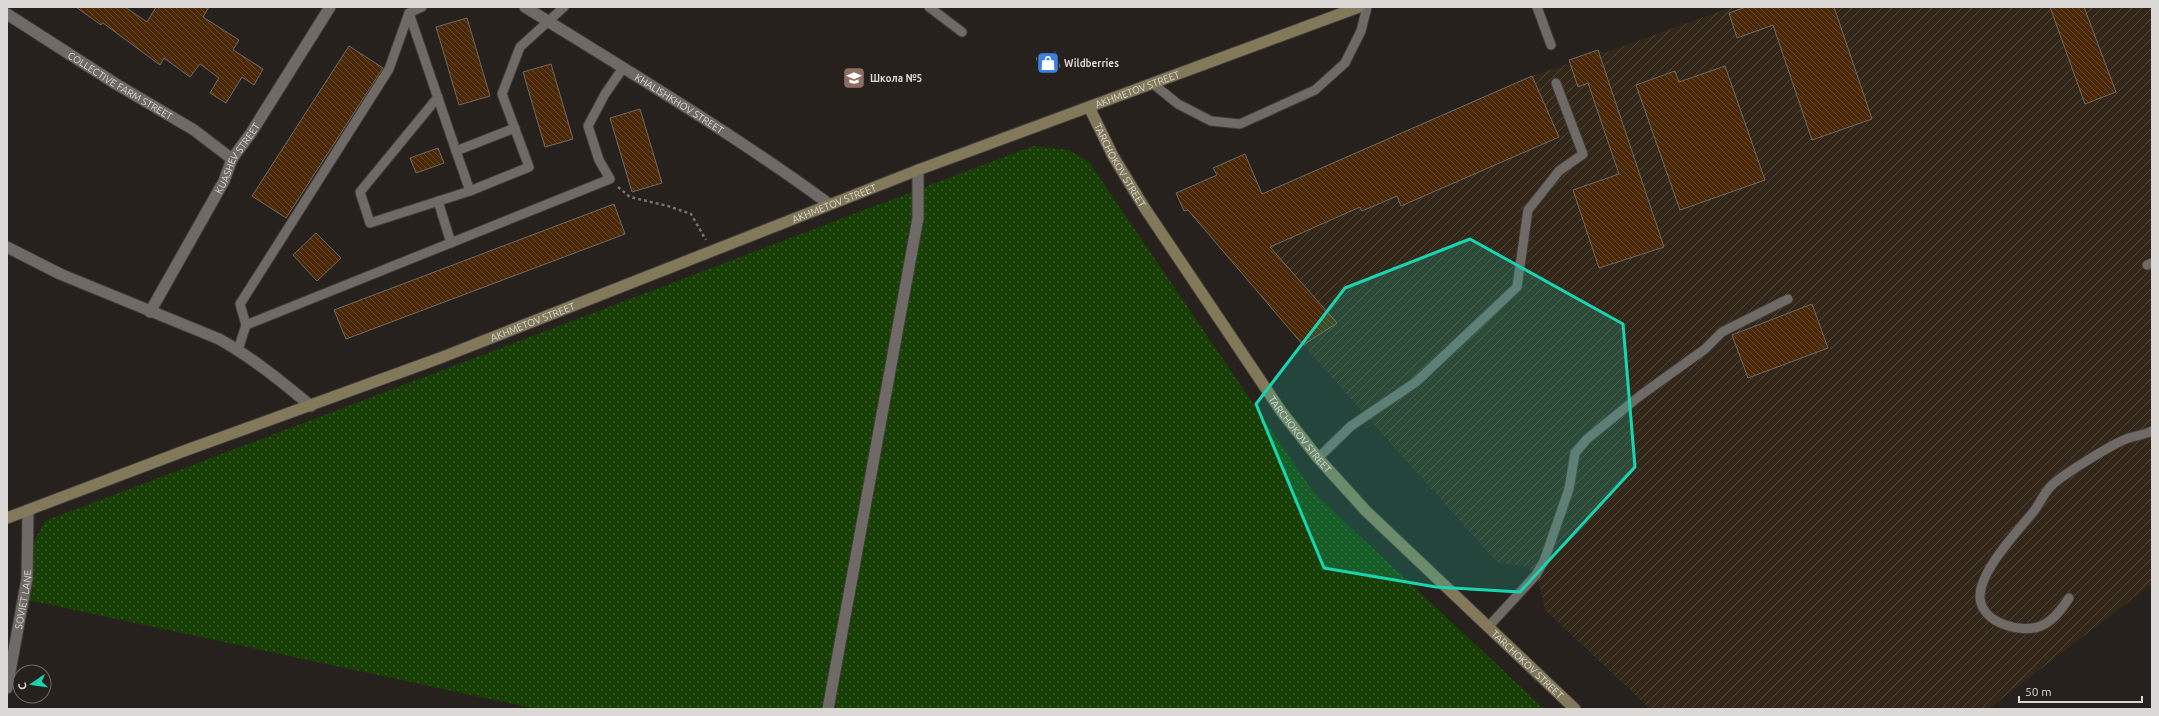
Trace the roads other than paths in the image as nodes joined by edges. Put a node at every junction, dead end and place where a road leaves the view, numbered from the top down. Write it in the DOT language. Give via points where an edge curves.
graph roads {
  1 [pos="330,7"];
  2 [pos="422,7"];
  3 [pos="525,7"];
  4 [pos="564,7"];
  5 [pos="929,7"];
  6 [pos="1359,7"];
  7 [pos="1367,7"];
  8 [pos="1537,7"];
  9 [pos="409,13"];
  10 [pos="7,14"];
  11 [pos="550,22"];
  12 [pos="962,32"];
  13 [pos="1551,45"];
  14 [pos="624,68"];
  15 [pos="1152,83"];
  16 [pos="1556,83"];
  17 [pos="438,97"];
  18 [pos="1089,106"];
  19 [pos="514,128"];
  20 [pos="456,151"];
  21 [pos="232,159"];
  22 [pos="918,170"];
  23 [pos="470,191"];
  24 [pos="438,201"];
  25 [pos="829,204"];
  26 [pos="451,243"];
  27 [pos="7,247"];
  28 [pos="1788,299"];
  29 [pos="150,312"];
  30 [pos="246,325"];
  31 [pos="238,350"];
  32 [pos="311,406"];
  33 [pos="2152,431"];
  34 [pos="1318,458"];
  35 [pos="28,510"];
  36 [pos="7,518"];
  37 [pos="2069,598"];
  38 [pos="1488,627"];
  39 [pos="7,688"];
  40 [pos="828,709"];
  41 [pos="1575,709"];
  1 -- 21 [label="street, KUASHEV STREET"];
  2 -- 9 [label="lane"];
  3 -- 11 [label="street, KHALISHKHOV STREET"];
  4 -- 11 [label="lane"];
  5 -- 12 [label="lane"];
  6 -- 15 [label="main road, AKHMETOV STREET"];
  7 -- 15 [label="lane" via="1361,31 1345,63 1315,90 1240,124 1211,121 1178,104"];
  8 -- 13 [label="lane"];
  9 -- 17 [label="lane"];
  9 -- 30 [label="lane" via="389,69 240,304"];
  10 -- 21 [label="street, COLLECTIVE FARM STREET" via="116,84 194,130"];
  11 -- 14 [label="street, KHALISHKHOV STREET"];
  11 -- 19 [label="lane" via="520,47 502,94"];
  14 -- 25 [label="street, KHALISHKHOV STREET" via="780,168"];
  14 -- 26 [label="lane" via="605,94 588,126 599,160 610,179"];
  15 -- 18 [label="main road, AKHMETOV STREET"];
  16 -- 34 [label="lane" via="1583,154 1559,171 1528,210 1517,287 1416,382 1351,426"];
  17 -- 20 [label="lane"];
  17 -- 24 [label="lane" via="360,192 370,223"];
  18 -- 22 [label="main road, AKHMETOV STREET"];
  18 -- 34 [label="main road, TARCHOKOV STREET" via="1113,156 1144,207 1281,411"];
  19 -- 20 [label="lane"];
  19 -- 23 [label="lane" via="528,167"];
  20 -- 23 [label="lane"];
  21 -- 29 [label="street, KUASHEV STREET" via="224,181"];
  22 -- 25 [label="main road, AKHMETOV STREET"];
  22 -- 40 [label="street" via="918,218"];
  23 -- 24 [label="lane"];
  24 -- 26 [label="lane"];
  25 -- 32 [label="main road, AKHMETOV STREET" via="440,358"];
  26 -- 30 [label="lane"];
  27 -- 29 [label="street" via="60,274"];
  28 -- 38 [label="lane" via="1722,332 1587,439 1575,453 1569,489 1544,561 1536,575"];
  29 -- 31 [label="street"];
  30 -- 31 [label="lane"];
  31 -- 32 [label="street"];
  32 -- 35 [label="main road, AKHMETOV STREET"];
  33 -- 37 [label="lane" via="2125,439 2051,486 1997,558 1982,584 1980,599 1988,615 2010,628 2024,630 2042,626 2057,614"];
  34 -- 38 [label="main road, TARCHOKOV STREET" via="1366,511"];
  35 -- 36 [label="main road, AKHMETOV STREET"];
  35 -- 39 [label="street, SOVIET LANE" via="27,579"];
  38 -- 41 [label="main road, TARCHOKOV STREET"];
}
